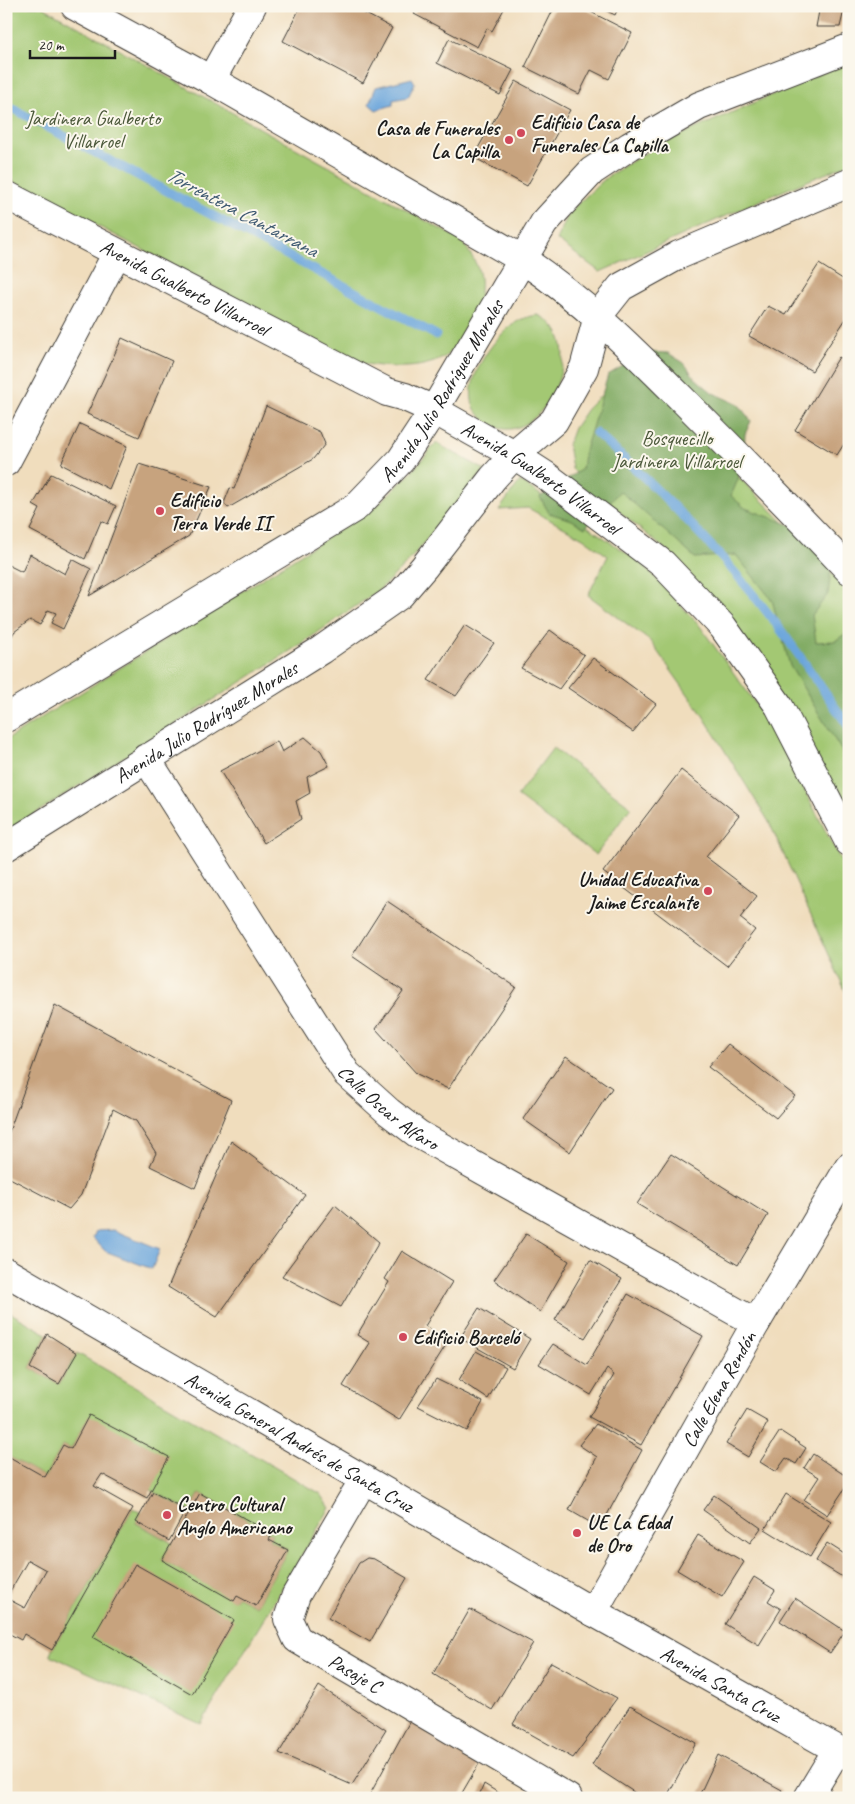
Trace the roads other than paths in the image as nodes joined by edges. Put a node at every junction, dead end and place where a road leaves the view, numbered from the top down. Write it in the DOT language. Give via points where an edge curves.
graph roads {
  1 [pos="75,6"];
  2 [pos="252,6"];
  3 [pos="849,48"];
  4 [pos="211,80"];
  5 [pos="849,183"];
  6 [pos="6,194"];
  7 [pos="117,253"];
  8 [pos="522,259"];
  9 [pos="598,316"];
  10 [pos="434,410"];
  11 [pos="514,456"];
  12 [pos="6,462"];
  13 [pos="849,570"];
  14 [pos="6,718"];
  15 [pos="146,758"];
  16 [pos="849,842"];
  17 [pos="6,847"];
  18 [pos="849,1167"];
  19 [pos="6,1272"];
  20 [pos="756,1323"];
  21 [pos="364,1480"];
  22 [pos="593,1612"];
  23 [pos="843,1753"];
  24 [pos="568,1798"];
  25 [pos="808,1798"];
  1 -- 4 [label="street"];
  2 -- 4 [label="street"];
  3 -- 8 [label="street, Avenida Julio Rodríguez Morales" via="699,106 630,146 592,171 570,193 544,223"];
  4 -- 8 [label="street"];
  5 -- 9 [label="street, Avenida Julio Rodríguez Morales" via="679,255 621,287"];
  6 -- 7 [label="street, Avenida Gualberto Villarroel"];
  7 -- 10 [label="street, Avenida Gualberto Villarroel" via="387,392"];
  7 -- 12 [label="street"];
  8 -- 9 [label="street"];
  8 -- 10 [label="street, Avenida Julio Rodríguez Morales"];
  9 -- 11 [label="street, Avenida Julio Rodríguez Morales" via="584,368 567,401 554,421"];
  9 -- 13 [label="street"];
  10 -- 11 [label="street, Avenida Gualberto Villarroel"];
  10 -- 14 [label="street, Avenida Julio Rodríguez Morales" via="401,460 356,507"];
  11 -- 15 [label="street, Avenida Julio Rodríguez Morales" via="400,594 321,650"];
  11 -- 16 [label="street, Avenida Gualberto Villarroel" via="545,475 663,564 723,627 779,706"];
  15 -- 17 [label="street, Avenida Julio Rodríguez Morales"];
  15 -- 20 [label="street, Calle Oscar Alfaro" via="347,1074 418,1134"];
  18 -- 20 [label="street, Calle Elena Rendón"];
  19 -- 21 [label="street, Avenida General Andrés de Santa Cruz"];
  20 -- 22 [label="street, Calle Elena Rendón"];
  21 -- 22 [label="street, Avenida General Andrés de Santa Cruz"];
  21 -- 24 [label="street, Pasaje C" via="296,1595 288,1619 297,1639"];
  22 -- 23 [label="street, Avenida Santa Cruz"];
  23 -- 25 [label="street"];
}
